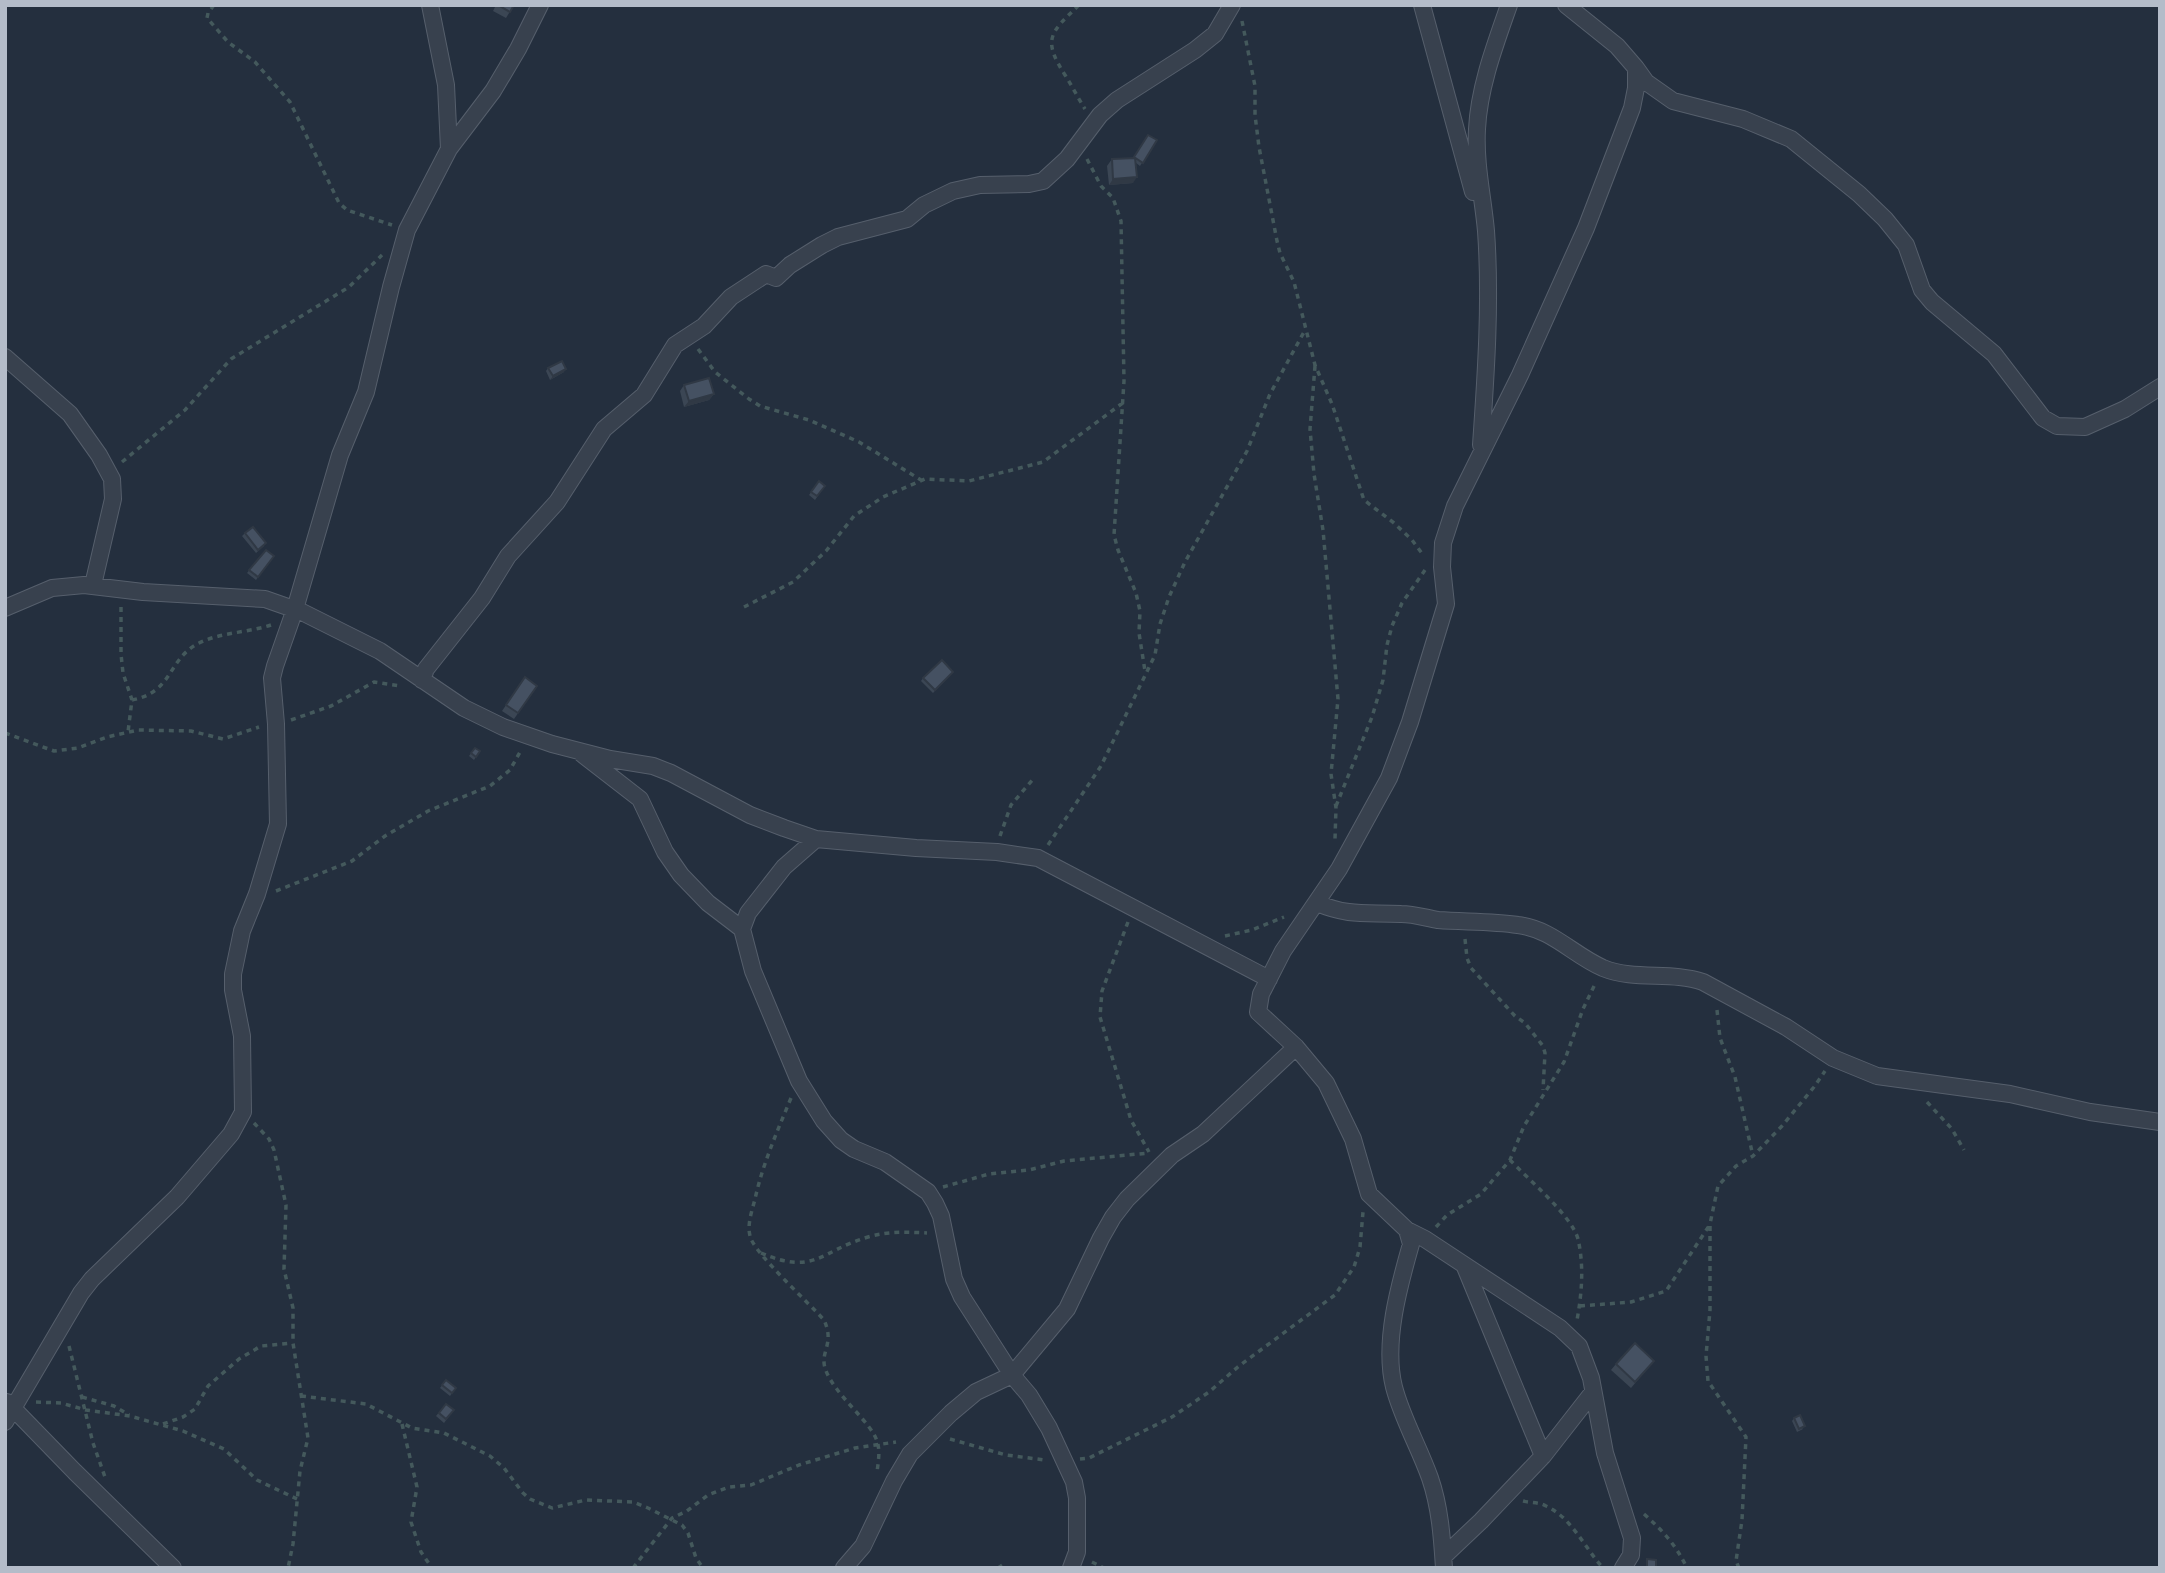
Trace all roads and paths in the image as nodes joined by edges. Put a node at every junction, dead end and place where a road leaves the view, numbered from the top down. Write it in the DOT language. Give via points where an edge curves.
graph roads {
  1 [pos="214,5"];
  2 [pos="430,5"];
  3 [pos="540,5"];
  4 [pos="1079,5"];
  5 [pos="1422,5"];
  6 [pos="1509,5"];
  7 [pos="1566,5"];
  8 [pos="1236,12"];
  9 [pos="1636,68"];
  10 [pos="1092,127"];
  11 [pos="449,149"];
  12 [pos="1486,229"];
  13 [pos="407,230"];
  14 [pos="402,248"];
  15 [pos="1305,331"];
  16 [pos="689,336"];
  17 [pos="5,357"];
  18 [pos="1315,365"];
  19 [pos="2160,387"];
  20 [pos="1124,402"];
  21 [pos="1481,454"];
  22 [pos="109,472"];
  23 [pos="921,480"];
  24 [pos="93,585"];
  25 [pos="120,589"];
  26 [pos="744,607"];
  27 [pos="5,608"];
  28 [pos="292,617"];
  29 [pos="1145,673"];
  30 [pos="422,680"];
  31 [pos="132,700"];
  32 [pos="276,724"];
  33 [pos="128,732"];
  34 [pos="5,733"];
  35 [pos="526,736"];
  36 [pos="577,750"];
  37 [pos="1034,778"];
  38 [pos="1336,808"];
  39 [pos="816,839"];
  40 [pos="997,852"];
  41 [pos="1038,859"];
  42 [pos="1339,869"];
  43 [pos="257,894"];
  44 [pos="1317,903"];
  45 [pos="1135,908"];
  46 [pos="1288,915"];
  47 [pos="1464,921"];
  48 [pos="742,929"];
  49 [pos="1191,938"];
  50 [pos="1604,968"];
  51 [pos="1269,979"];
  52 [pos="1719,990"];
  53 [pos="1296,1047"];
  54 [pos="1833,1058"];
  55 [pos="799,1080"];
  56 [pos="1900,1081"];
  57 [pos="1544,1092"];
  58 [pos="243,1112"];
  59 [pos="2160,1122"];
  60 [pos="1964,1150"];
  61 [pos="1753,1156"];
  62 [pos="1510,1160"];
  63 [pos="928,1192"];
  64 [pos="1369,1194"];
  65 [pos="1710,1224"];
  66 [pos="1407,1230"];
  67 [pos="945,1235"];
  68 [pos="1425,1239"];
  69 [pos="759,1252"];
  70 [pos="1465,1267"];
  71 [pos="1580,1306"];
  72 [pos="63,1320"];
  73 [pos="293,1343"];
  74 [pos="1579,1346"];
  75 [pos="1012,1375"];
  76 [pos="1593,1392"];
  77 [pos="300,1396"];
  78 [pos="82,1397"];
  79 [pos="10,1408"];
  80 [pos="86,1410"];
  81 [pos="130,1416"];
  82 [pos="401,1424"];
  83 [pos="161,1425"];
  84 [pos="932,1432"];
  85 [pos="904,1440"];
  86 [pos="878,1443"];
  87 [pos="1543,1457"];
  88 [pos="1066,1461"];
  89 [pos="107,1481"];
  90 [pos="877,1481"];
  91 [pos="1513,1489"];
  92 [pos="297,1499"];
  93 [pos="1639,1510"];
  94 [pos="672,1518"];
  95 [pos="1444,1562"];
  96 [pos="1004,1564"];
  97 [pos="173,1568"];
  98 [pos="288,1568"];
  99 [pos="432,1568"];
  100 [pos="633,1568"];
  101 [pos="704,1568"];
  102 [pos="844,1568"];
  103 [pos="998,1568"];
  104 [pos="1071,1568"];
  105 [pos="1603,1568"];
  106 [pos="1623,1568"];
  107 [pos="1687,1568"];
  108 [pos="1739,1568"];
  1 -- 13 [label="path" via="208,13 211,23 255,62 290,103 339,203"];
  2 -- 11 [label="street" via="446,85"];
  3 -- 11 [label="street" via="494,91"];
  4 -- 10 [label="path" via="1055,31 1051,43 1053,57"];
  5 -- 12 [label="street"];
  6 -- 12 [label="street" via="1484,85 1476,130"];
  7 -- 9 [label="street" via="1617,46"];
  8 -- 10 [label="street" via="1195,50 1118,100"];
  8 -- 15 [label="path" via="1255,86 1259,148 1277,241 1294,282"];
  9 -- 19 [label="street" via="1657,92 1673,101 1762,125 1791,139 1832,171 1885,219 1906,245 1922,290 1994,354 2043,418 2057,426 2085,427"];
  9 -- 21 [label="street" via="1632,108 1586,229"];
  10 -- 16 [label="street" via="1043,181 953,191 907,219 838,237 776,278 766,274 731,297 704,327"];
  10 -- 20 [label="path" via="1087,161 1113,198 1121,221"];
  11 -- 13 [label="street"];
  12 -- 21 [label="street"];
  13 -- 14 [label="street"];
  14 -- 22 [label="path" via="379,256 349,288 231,359 185,410"];
  14 -- 28 [label="street" via="368,385 340,455"];
  15 -- 18 [label="path"];
  15 -- 29 [label="path" via="1270,394 1247,451 1185,562"];
  16 -- 23 [label="path" via="715,372 748,400 859,442"];
  16 -- 30 [label="street" via="675,345 644,395 604,429 557,502 508,556"];
  17 -- 22 [label="street" via="70,414"];
  18 -- 38 [label="path" via="1310,429 1336,664 1338,699 1331,774"];
  18 -- 38 [label="path" via="1364,500 1412,540 1429,564 1392,626 1373,717"];
  20 -- 23 [label="path" via="1043,462 969,481"];
  20 -- 29 [label="path" via="1114,535 1136,593"];
  21 -- 42 [label="street" via="1443,543 1446,604 1401,751"];
  22 -- 24 [label="street" via="113,499"];
  23 -- 26 [label="path" via="854,516 793,582"];
  24 -- 25 [label="street"];
  24 -- 27 [label="street" via="52,588"];
  25 -- 28 [label="street" via="265,599"];
  25 -- 31 [label="path" via="121,654"];
  28 -- 30 [label="street" via="380,650"];
  28 -- 31 [label="path" via="259,630 202,641 187,651 161,687"];
  28 -- 32 [label="street" via="272,678"];
  29 -- 41 [label="path" via="1101,766"];
  30 -- 32 [label="path" via="395,687 374,682 331,706"];
  30 -- 35 [label="street" via="464,708"];
  31 -- 33 [label="path"];
  32 -- 33 [label="path" via="223,739 191,731"];
  32 -- 43 [label="street" via="278,824"];
  33 -- 34 [label="path" via="54,751"];
  35 -- 36 [label="street"];
  35 -- 43 [label="path" via="510,770 490,786 428,811 352,861 276,892"];
  36 -- 39 [label="street" via="653,766 750,815"];
  36 -- 48 [label="street" via="640,799 681,876"];
  37 -- 40 [label="path" via="1004,819"];
  38 -- 42 [label="path"];
  39 -- 40 [label="street"];
  39 -- 48 [label="street" via="784,867"];
  40 -- 41 [label="street"];
  41 -- 45 [label="street"];
  42 -- 44 [label="street"];
  43 -- 58 [label="street" via="242,931 233,974 242,1036"];
  44 -- 47 [label="street" via="1352,914"];
  44 -- 51 [label="street"];
  45 -- 49 [label="street"];
  45 -- 63 [label="path" via="1102,991 1100,1017 1130,1121 1150,1153 989,1174"];
  46 -- 49 [label="path" via="1240,933"];
  47 -- 50 [label="street" via="1538,929"];
  47 -- 57 [label="path" via="1471,968 1543,1046"];
  48 -- 55 [label="street" via="753,971"];
  49 -- 51 [label="street"];
  50 -- 52 [label="street" via="1689,978"];
  50 -- 57 [label="path" via="1564,1062"];
  51 -- 53 [label="street" via="1258,1012"];
  52 -- 54 [label="street"];
  52 -- 61 [label="path" via="1720,1038 1735,1077"];
  53 -- 64 [label="street" via="1326,1083 1342,1114"];
  53 -- 75 [label="street" via="1127,1199 1101,1238 1067,1309"];
  54 -- 56 [label="street"];
  54 -- 61 [label="path" via="1814,1087"];
  55 -- 63 [label="street" via="841,1140 885,1162"];
  55 -- 69 [label="path" via="768,1151 749,1222 750,1237"];
  56 -- 59 [label="street" via="2010,1094"];
  56 -- 60 [label="path" via="1941,1115"];
  57 -- 62 [label="path"];
  58 -- 72 [label="street" via="212,1157 92,1279"];
  58 -- 73 [label="path" via="269,1139 281,1181 286,1205 283,1259 293,1308"];
  61 -- 65 [label="path" via="1718,1186"];
  62 -- 68 [label="path" via="1481,1194 1447,1215"];
  62 -- 71 [label="path" via="1574,1231 1582,1279"];
  63 -- 67 [label="street"];
  64 -- 66 [label="street"];
  64 -- 88 [label="path" via="1363,1205 1354,1267 1335,1295 1172,1418 1089,1458"];
  65 -- 71 [label="path" via="1666,1291 1631,1302"];
  65 -- 108 [label="path" via="1707,1381 1746,1437"];
  66 -- 68 [label="street"];
  66 -- 95 [label="street" via="1410,1244 1391,1343 1394,1386 1430,1479 1440,1516"];
  67 -- 69 [label="path" via="898,1231 871,1236 803,1264"];
  67 -- 75 [label="street" via="954,1279"];
  68 -- 70 [label="street"];
  69 -- 86 [label="path" via="824,1320 829,1331 825,1367"];
  70 -- 74 [label="street" via="1560,1328"];
  70 -- 87 [label="street"];
  71 -- 74 [label="path" via="1576,1325"];
  72 -- 78 [label="path"];
  72 -- 79 [label="street"];
  73 -- 77 [label="path"];
  73 -- 83 [label="path" via="261,1346 239,1359 208,1386 195,1409"];
  74 -- 76 [label="street"];
  75 -- 84 [label="street" via="976,1392"];
  75 -- 88 [label="street"];
  76 -- 87 [label="street"];
  76 -- 106 [label="street" via="1605,1453 1632,1538 1631,1555"];
  77 -- 82 [label="path" via="366,1404"];
  77 -- 92 [label="path" via="309,1438"];
  78 -- 80 [label="path"];
  78 -- 81 [label="path"];
  79 -- 80 [label="path" via="61,1403"];
  79 -- 97 [label="street"];
  80 -- 81 [label="path"];
  80 -- 89 [label="path"];
  81 -- 83 [label="path"];
  82 -- 94 [label="path" via="444,1433 480,1450 504,1468 523,1493 544,1505 560,1508 586,1500 633,1502"];
  82 -- 99 [label="path" via="417,1487 411,1522"];
  83 -- 92 [label="path" via="224,1449 257,1480"];
  84 -- 88 [label="path" via="1006,1455"];
  84 -- 102 [label="street" via="910,1454 863,1546"];
  85 -- 86 [label="path"];
  86 -- 90 [label="path"];
  86 -- 94 [label="path" via="799,1465 751,1485 717,1491"];
  87 -- 91 [label="street"];
  88 -- 104 [label="street" via="1077,1499 1077,1552"];
  91 -- 95 [label="street"];
  91 -- 105 [label="path" via="1522,1500 1542,1504 1567,1521"];
  92 -- 98 [label="path"];
  93 -- 107 [label="path" via="1667,1534"];
  94 -- 100 [label="path"];
  94 -- 101 [label="path" via="688,1533"];
  96 -- 103 [label="path"];
}
